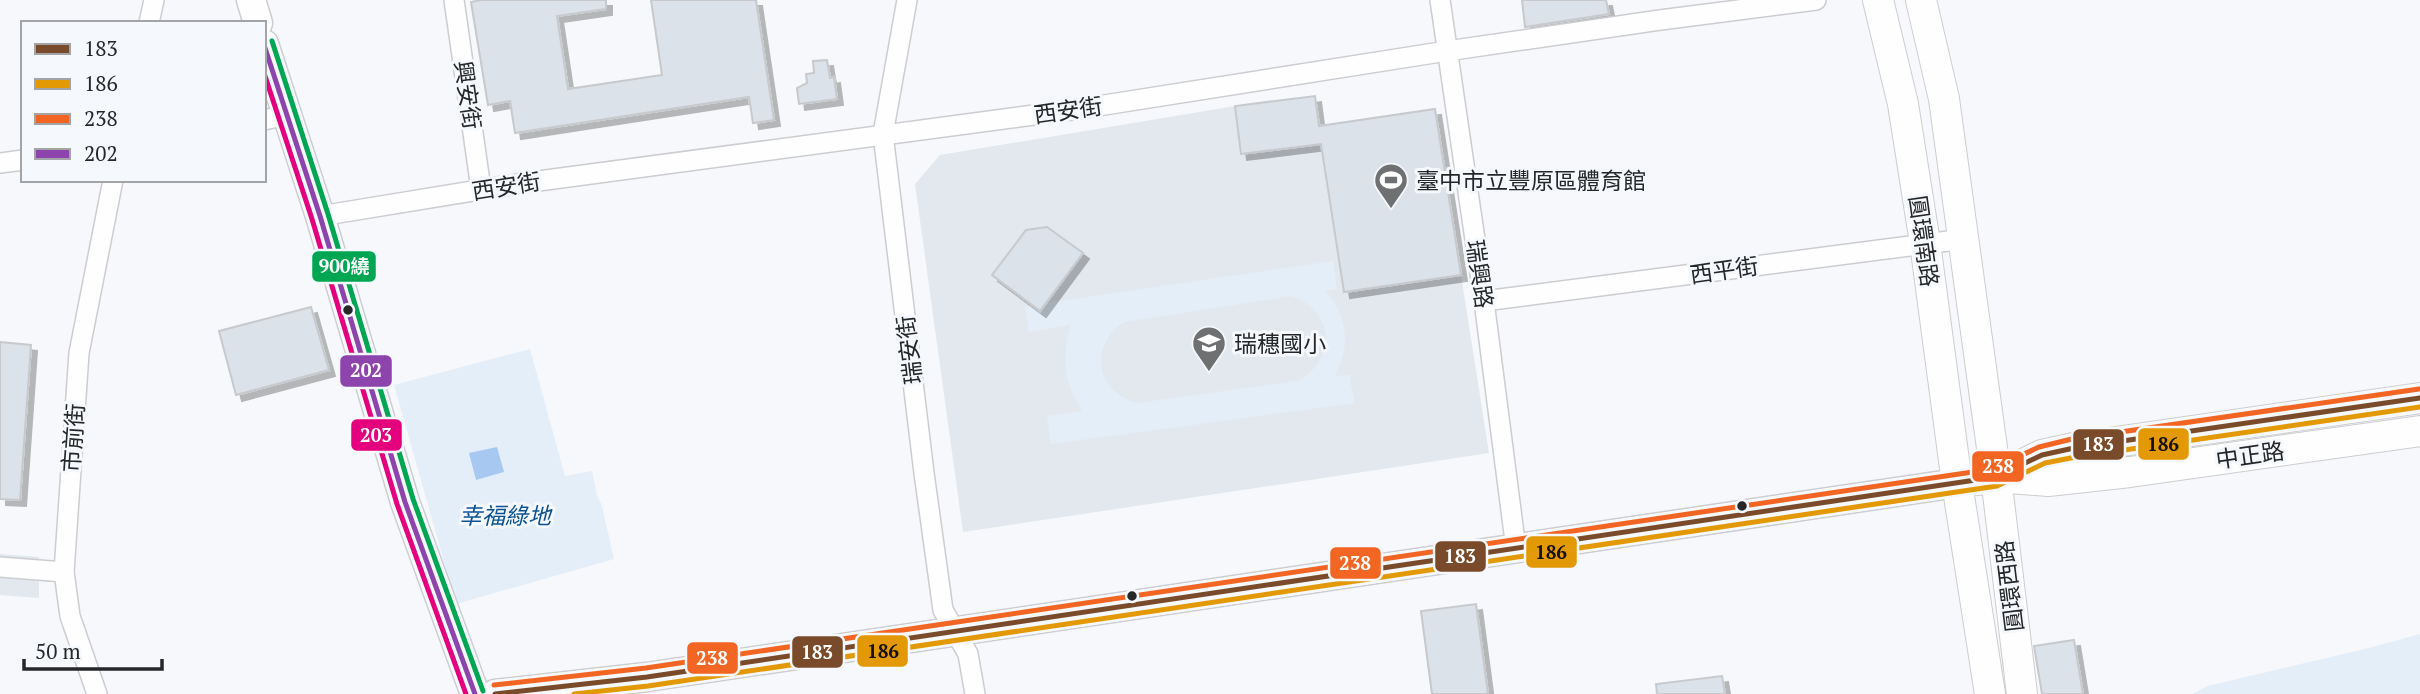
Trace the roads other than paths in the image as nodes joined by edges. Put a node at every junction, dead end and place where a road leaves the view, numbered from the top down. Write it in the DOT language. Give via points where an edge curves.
graph roads {
  1 [pos="154,0"];
  2 [pos="251,0"];
  3 [pos="454,0"];
  4 [pos="907,0"];
  5 [pos="1440,0"];
  6 [pos="1816,0"];
  7 [pos="1878,0"];
  8 [pos="1921,0"];
  9 [pos="149,21"];
  10 [pos="257,21"];
  11 [pos="1447,51"];
  12 [pos="266,57"];
  13 [pos="275,117"];
  14 [pos="883,134"];
  15 [pos="21,160"];
  16 [pos="0,163"];
  17 [pos="113,182"];
  18 [pos="481,189"];
  19 [pos="320,216"];
  20 [pos="1964,239"];
  21 [pos="1925,243"];
  22 [pos="1484,301"];
  23 [pos="2420,398"];
  24 [pos="2420,431"];
  25 [pos="1996,477"];
  26 [pos="1957,483"];
  27 [pos="1516,549"];
  28 [pos="0,566"];
  29 [pos="64,572"];
  30 [pos="956,632"];
  31 [pos="97,694"];
  32 [pos="475,694"];
  33 [pos="495,694"];
  34 [pos="975,694"];
  35 [pos="1990,694"];
  36 [pos="2022,694"];
  1 -- 9 [label="street"];
  2 -- 10 [label="street"];
  3 -- 18 [label="street, 興安街"];
  4 -- 14 [label="street, 瑞安街"];
  5 -- 11 [label="street, 瑞興路"];
  6 -- 11 [label="street, 西安街"];
  7 -- 21 [label="main road, 圓環南路" via="1903,104"];
  8 -- 20 [label="main road, 圓環南路" via="1944,99"];
  11 -- 14 [label="street, 西安街" via="1079,109"];
  11 -- 22 [label="street, 瑞興路"];
  12 -- 13 [label="street"];
  13 -- 19 [label="street"];
  14 -- 18 [label="street, 西安街"];
  14 -- 30 [label="street, 瑞安街" via="943,610"];
  15 -- 16 [label="street"];
  17 -- 29 [label="street, 市前街" via="79,353"];
  18 -- 19 [label="street, 西安街"];
  19 -- 32 [label="street" via="405,502"];
  20 -- 21 [label="street, 西平街"];
  20 -- 25 [label="main road, 圓環南路"];
  21 -- 22 [label="street, 西平街"];
  21 -- 26 [label="main road, 圓環南路"];
  22 -- 27 [label="street, 瑞興路"];
  23 -- 25 [label="main road, 中正路" via="2074,448 2042,455"];
  24 -- 25 [label="main road, 中正路" via="2048,481"];
  25 -- 26 [label="main road, 中正路"];
  25 -- 36 [label="main road, 圓環西路"];
  26 -- 27 [label="street, 中正路"];
  26 -- 35 [label="main road, 圓環西路"];
  27 -- 30 [label="street, 中正路"];
  28 -- 29 [label="street"];
  29 -- 31 [label="street, 市前街" via="69,616"];
  30 -- 33 [label="street, 中正路"];
  30 -- 34 [label="street, 瑞安街" via="968,654"];
}
